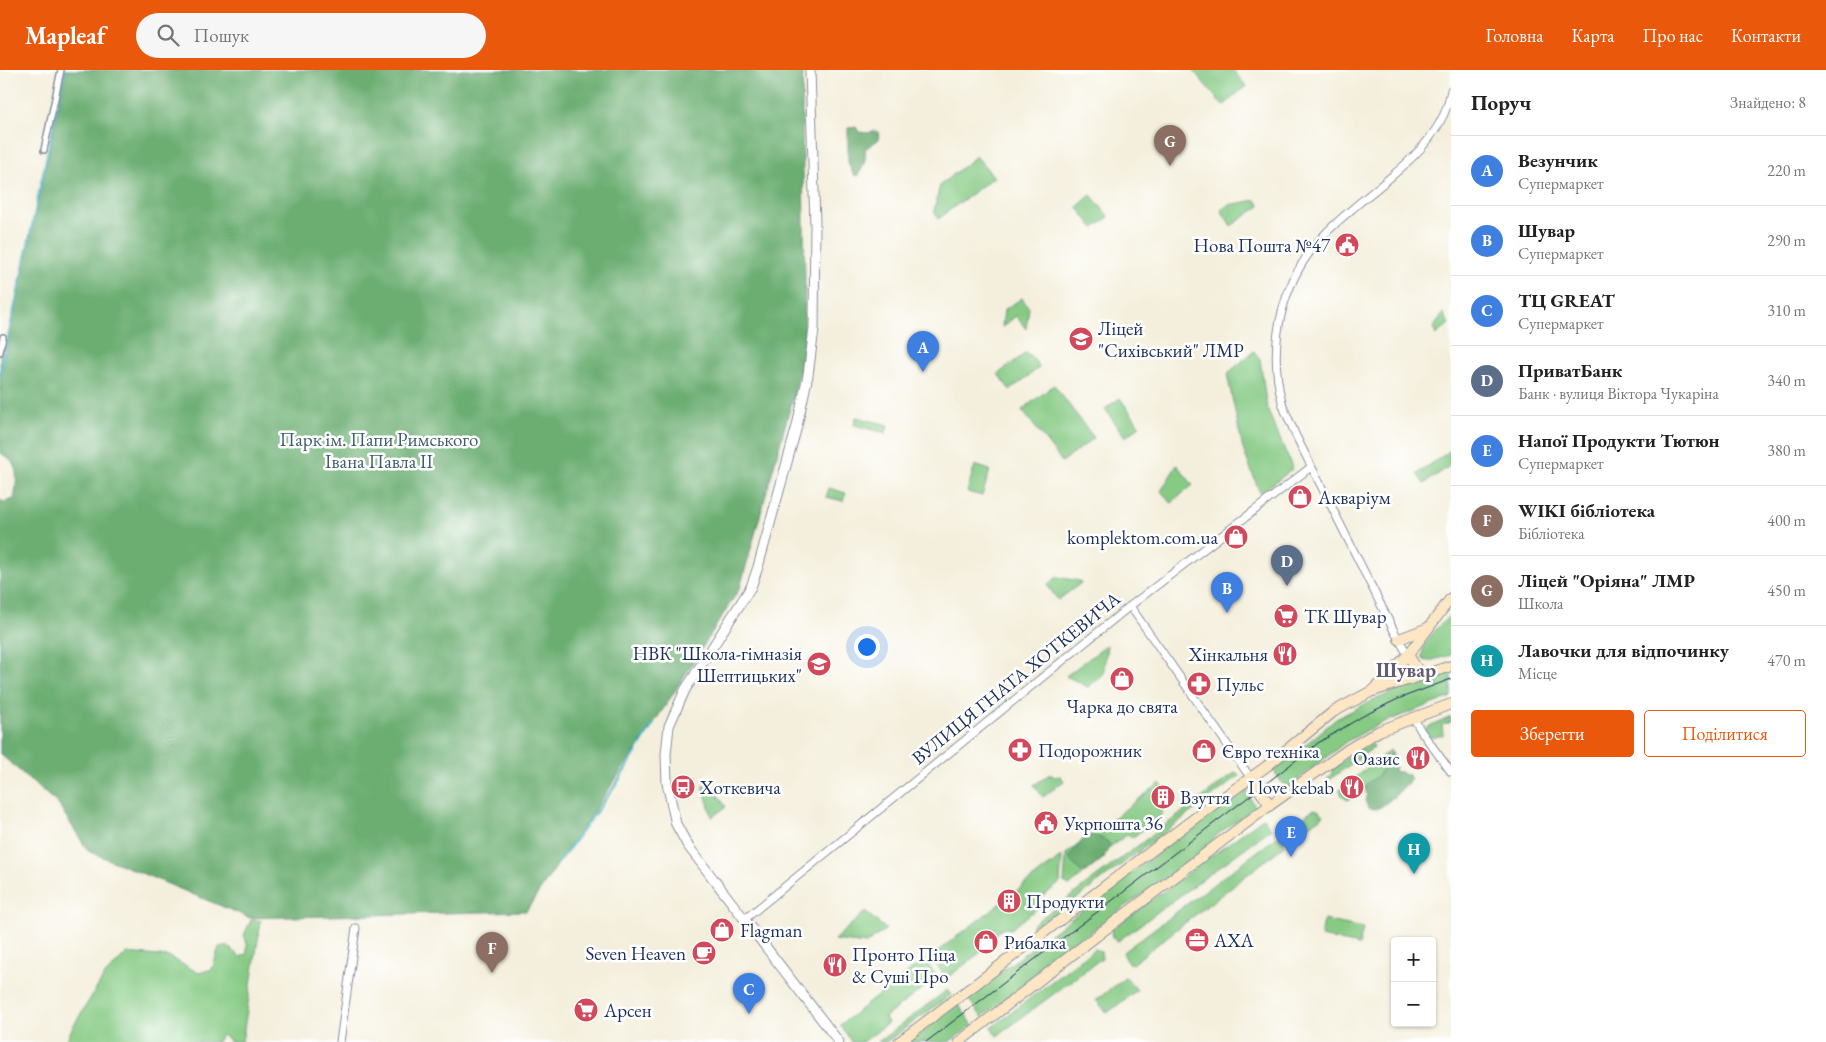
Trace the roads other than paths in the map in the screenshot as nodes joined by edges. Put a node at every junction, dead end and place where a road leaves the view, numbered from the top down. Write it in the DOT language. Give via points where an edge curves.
graph roads {
  1 [pos="61,70"];
  2 [pos="810,70"];
  3 [pos="1451,90"];
  4 [pos="44,150"];
  5 [pos="3,337"];
  6 [pos="0,352"];
  7 [pos="1311,467"];
  8 [pos="1451,598"];
  9 [pos="1130,606"];
  10 [pos="1429,628"];
  11 [pos="1399,639"];
  12 [pos="1408,655"];
  13 [pos="1451,666"];
  14 [pos="1421,675"];
  15 [pos="1370,692"];
  16 [pos="1451,704"];
  17 [pos="1413,717"];
  18 [pos="1451,772"];
  19 [pos="1250,778"];
  20 [pos="1270,805"];
  21 [pos="745,919"];
  22 [pos="356,928"];
  23 [pos="965,1040"];
  24 [pos="340,1042"];
  25 [pos="839,1042"];
  26 [pos="899,1042"];
  1 -- 4 [label="street"];
  2 -- 21 [label="street" via="815,259 814,329 808,375 795,433 751,587 685,690 669,726 666,754 667,782 676,824 688,846"];
  3 -- 7 [label="street" via="1434,133 1415,156 1326,233 1303,262 1289,288 1276,345 1278,382 1283,404"];
  5 -- 6 [label="street"];
  7 -- 9 [label="street, ВУЛИЦЯ ГНАТА ХОТКЕВИЧА"];
  7 -- 11 [label="street"];
  8 -- 10 [label="main road"];
  9 -- 19 [label="street"];
  9 -- 21 [label="street, ВУЛИЦЯ ГНАТА ХОТКЕВИЧА"];
  10 -- 11 [label="main road"];
  10 -- 12 [label="main road"];
  11 -- 12 [label="street"];
  12 -- 14 [label="main road"];
  12 -- 15 [label="main road"];
  13 -- 14 [label="main road"];
  14 -- 15 [label="main road"];
  15 -- 19 [label="main road" via="1333,712"];
  16 -- 17 [label="main road"];
  17 -- 18 [label="street"];
  17 -- 20 [label="main road" via="1372,735"];
  19 -- 20 [label="main road"];
  19 -- 26 [label="main road"];
  20 -- 23 [label="main road"];
  21 -- 25 [label="street"];
  22 -- 24 [label="street"];
}
